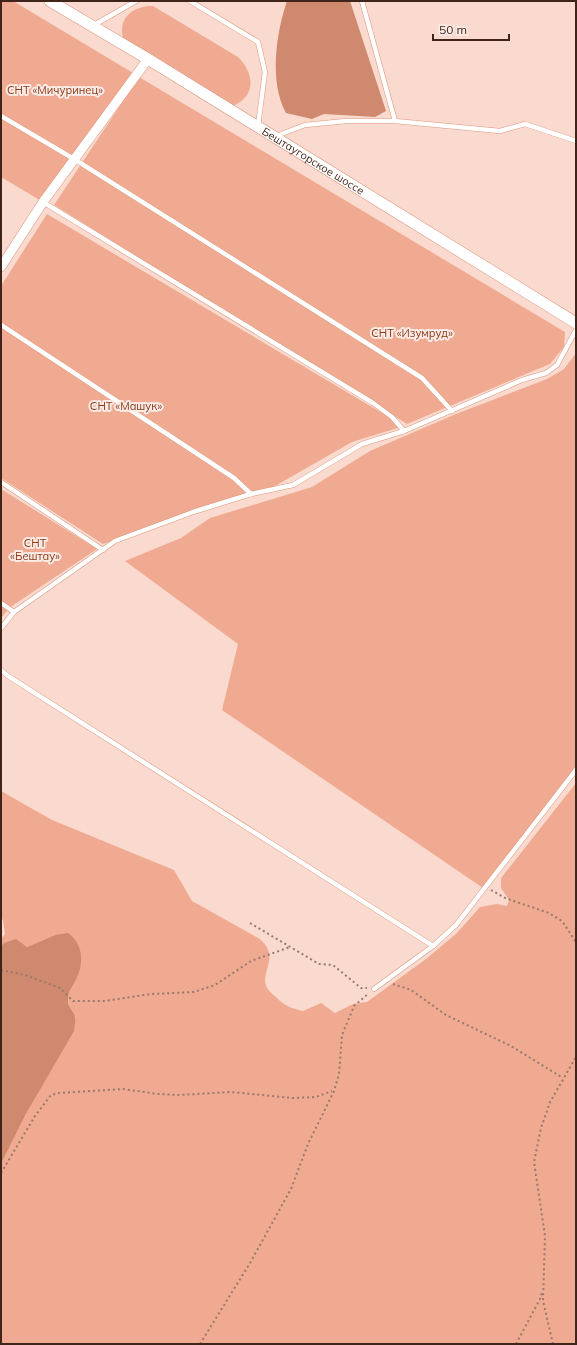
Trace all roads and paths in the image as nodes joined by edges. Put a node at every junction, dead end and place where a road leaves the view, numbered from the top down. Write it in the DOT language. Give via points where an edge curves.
graph roads {
  1 [pos="50,1"];
  2 [pos="136,1"];
  3 [pos="190,1"];
  4 [pos="362,1"];
  5 [pos="92,27"];
  6 [pos="148,59"];
  7 [pos="1,116"];
  8 [pos="395,121"];
  9 [pos="258,128"];
  10 [pos="273,137"];
  11 [pos="576,141"];
  12 [pos="74,159"];
  13 [pos="43,202"];
  14 [pos="1,267"];
  15 [pos="576,323"];
  16 [pos="1,325"];
  17 [pos="576,330"];
  18 [pos="452,411"];
  19 [pos="404,431"];
  20 [pos="1,482"];
  21 [pos="251,494"];
  22 [pos="103,550"];
  23 [pos="1,603"];
  24 [pos="14,612"];
  25 [pos="1,628"];
  26 [pos="1,670"];
  27 [pos="576,770"];
  28 [pos="485,887"];
  29 [pos="250,923"];
  30 [pos="576,942"];
  31 [pos="433,946"];
  32 [pos="290,947"];
  33 [pos="1,970"];
  34 [pos="374,989"];
  35 [pos="576,1057"];
  36 [pos="563,1078"];
  37 [pos="334,1091"];
  38 [pos="1,1173"];
  39 [pos="543,1286"];
  40 [pos="200,1344"];
  41 [pos="516,1344"];
  42 [pos="553,1344"];
  1 -- 5 [label="street, Бештаугорское шоссе"];
  2 -- 5 [label="lane"];
  3 -- 9 [label="lane" via="258,42 265,72"];
  4 -- 8 [label="lane"];
  5 -- 6 [label="street, Бештаугорское шоссе"];
  6 -- 9 [label="street, Бештаугорское шоссе"];
  6 -- 12 [label="street"];
  7 -- 12 [label="lane"];
  8 -- 10 [label="lane" via="346,121 305,125"];
  8 -- 11 [label="lane" via="500,131 525,124"];
  9 -- 10 [label="street, Бештаугорское шоссе"];
  10 -- 15 [label="street, Бештаугорское шоссе"];
  12 -- 13 [label="street"];
  12 -- 18 [label="lane" via="422,378"];
  13 -- 14 [label="street"];
  13 -- 19 [label="lane" via="372,403 392,417"];
  16 -- 21 [label="lane" via="234,478"];
  17 -- 18 [label="lane" via="557,365 546,373 522,380"];
  18 -- 19 [label="lane"];
  19 -- 21 [label="lane" via="362,444 293,485"];
  20 -- 22 [label="lane"];
  21 -- 22 [label="lane" via="115,541"];
  22 -- 24 [label="lane"];
  23 -- 24 [label="lane"];
  24 -- 25 [label="lane"];
  26 -- 31 [label="lane"];
  27 -- 28 [label="lane"];
  28 -- 30 [label="path" via="505,898 549,913 562,921"];
  28 -- 31 [label="lane" via="456,925"];
  29 -- 32 [label="path"];
  31 -- 34 [label="lane"];
  32 -- 33 [label="path" via="251,961 215,985 194,992 150,994 105,1001 73,1000 60,988 25,975"];
  32 -- 34 [label="path" via="319,964 333,964 362,988"];
  34 -- 36 [label="path" via="392,984 411,990 446,1015 511,1046"];
  34 -- 37 [label="path" via="354,1006 342,1035 339,1074"];
  35 -- 36 [label="path"];
  36 -- 39 [label="path" via="550,1102 541,1128 534,1162 545,1236"];
  37 -- 38 [label="path" via="316,1097 293,1098 231,1092 158,1094 123,1088 51,1095 35,1116"];
  37 -- 40 [label="path" via="308,1144 291,1190 250,1264"];
  39 -- 41 [label="path" via="541,1297"];
  39 -- 42 [label="path" via="543,1301"];
}
